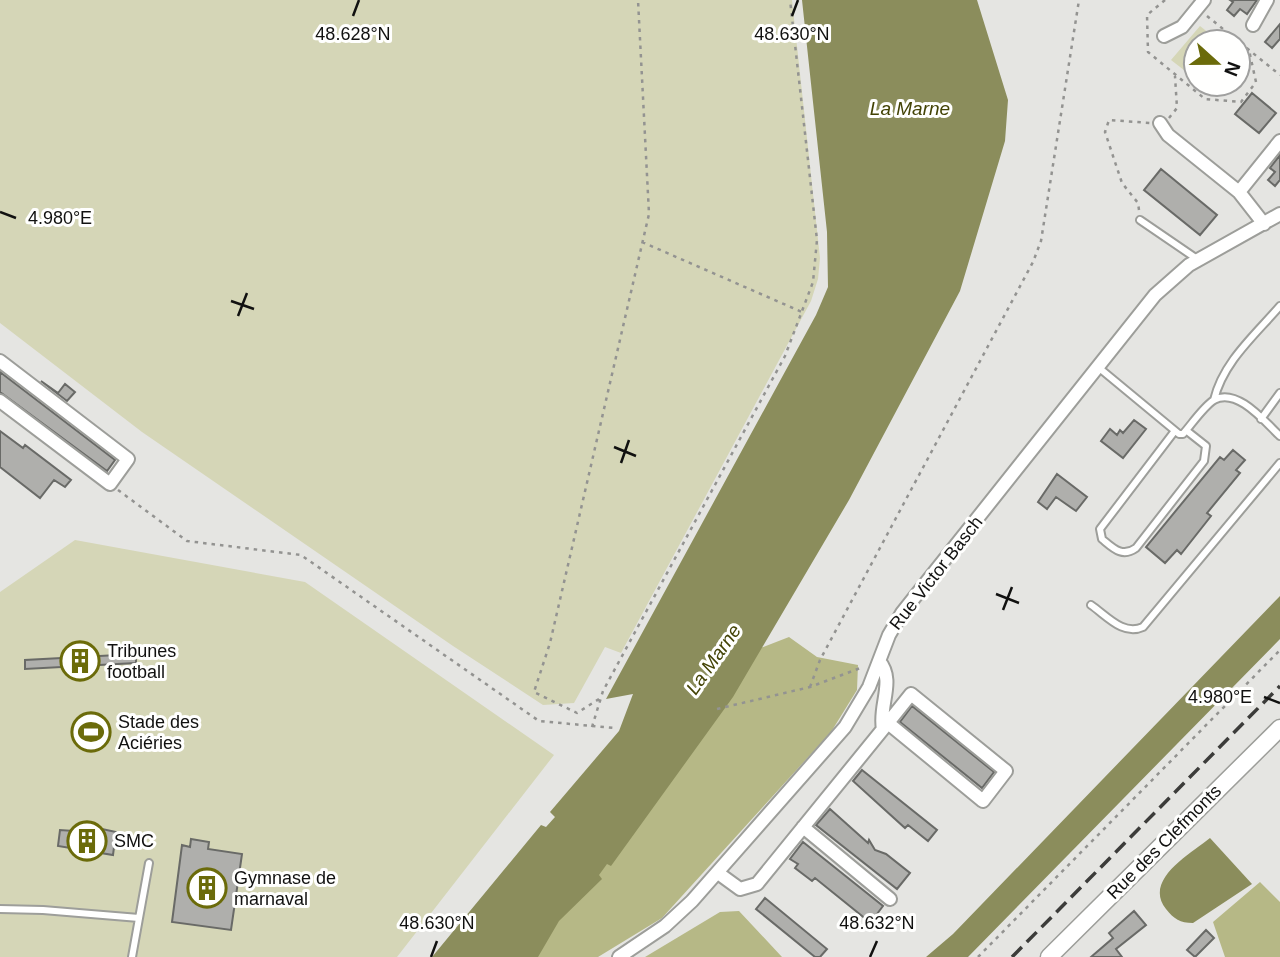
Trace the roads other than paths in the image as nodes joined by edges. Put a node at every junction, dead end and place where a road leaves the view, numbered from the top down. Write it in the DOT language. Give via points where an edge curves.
graph roads {
  1 [pos="1267,0"];
  2 [pos="1201,4"];
  3 [pos="1253,25"];
  4 [pos="1164,36"];
  5 [pos="1160,124"];
  6 [pos="1280,141"];
  7 [pos="1239,192"];
  8 [pos="1280,214"];
  9 [pos="1140,220"];
  10 [pos="1264,224"];
  11 [pos="1198,260"];
  12 [pos="1280,306"];
  13 [pos="0,360"];
  14 [pos="1098,366"];
  15 [pos="1280,393"];
  16 [pos="1214,400"];
  17 [pos="0,401"];
  18 [pos="1261,419"];
  19 [pos="1186,431"];
  20 [pos="1174,432"];
  21 [pos="1280,436"];
  22 [pos="1280,463"];
  23 [pos="1091,605"];
  24 [pos="879,661"];
  25 [pos="885,726"];
  26 [pos="1280,728"];
  27 [pos="803,827"];
  28 [pos="149,863"];
  29 [pos="719,873"];
  30 [pos="890,899"];
  31 [pos="0,909"];
  32 [pos="139,918"];
  33 [pos="132,957"];
  34 [pos="619,957"];
  35 [pos="1049,957"];
  1 -- 3 [label="street"];
  2 -- 4 [label="street" via="1182,27"];
  5 -- 7 [label="street"];
  6 -- 7 [label="street"];
  7 -- 10 [label="street"];
  8 -- 10 [label="street, Rue Victor Basch"];
  9 -- 11 [label="lane"];
  10 -- 11 [label="street, Rue Victor Basch"];
  11 -- 14 [label="street, Rue Victor Basch" via="1167,282"];
  12 -- 16 [label="lane" via="1227,367"];
  13 -- 17 [label="street" via="128,459 110,484"];
  14 -- 20 [label="lane"];
  14 -- 24 [label="street, Rue Victor Basch" via="902,613"];
  15 -- 18 [label="lane"];
  16 -- 18 [label="lane" via="1242,402"];
  16 -- 19 [label="lane"];
  18 -- 21 [label="lane"];
  19 -- 20 [label="lane"];
  19 -- 20 [label="lane" via="1206,446 1204,461 1136,548 1117,551 1102,539 1100,528"];
  22 -- 23 [label="lane" via="1143,627 1122,627"];
  24 -- 25 [label="street" via="888,681 882,711"];
  24 -- 29 [label="street, Rue Victor Basch" via="845,727"];
  25 -- 25 [label="street" via="983,801 1006,771 911,694"];
  25 -- 27 [label="street"];
  26 -- 35 [label="street, Rue des Clefmonts"];
  27 -- 29 [label="street" via="750,888 740,889"];
  27 -- 30 [label="street"];
  28 -- 32 [label="lane"];
  29 -- 34 [label="street, Rue Victor Basch" via="665,926"];
  31 -- 32 [label="lane"];
  32 -- 33 [label="lane"];
}
